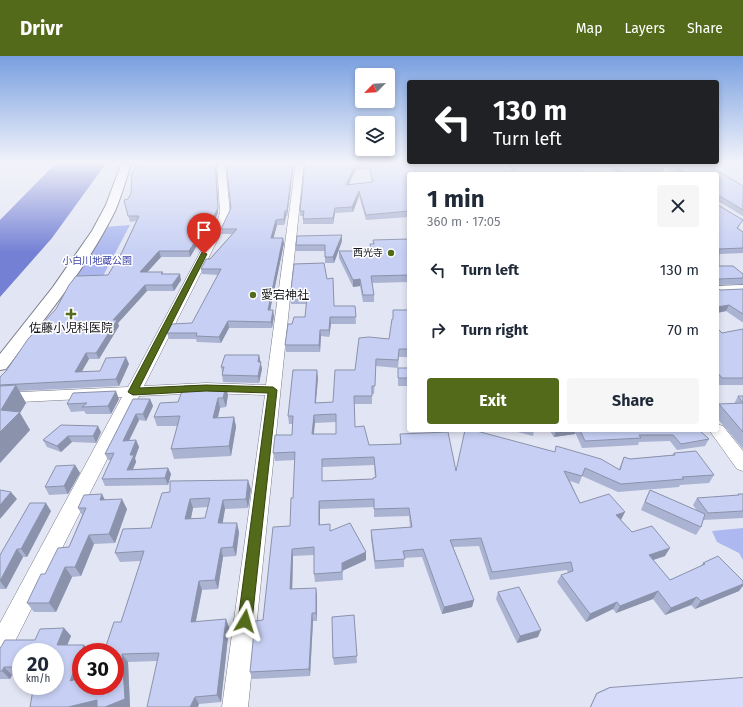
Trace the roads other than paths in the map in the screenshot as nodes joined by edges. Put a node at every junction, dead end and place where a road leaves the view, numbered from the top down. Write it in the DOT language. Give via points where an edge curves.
graph roads {
  1 [pos="117,192"];
  2 [pos="224,192"];
  3 [pos="297,192"];
  4 [pos="743,289"];
  5 [pos="719,290"];
  6 [pos="0,365"];
  7 [pos="273,390"];
  8 [pos="133,392"];
  9 [pos="0,398"];
  10 [pos="719,432"];
  11 [pos="743,464"];
  12 [pos="0,647"];
  13 [pos="743,697"];
  14 [pos="235,707"];
  15 [pos="610,707"];
  1 -- 6 [label="street" via="102,225 66,280"];
  2 -- 8 [label="street" via="225,213"];
  3 -- 7 [label="street"];
  4 -- 5 [label="street"];
  7 -- 8 [label="street" via="206,388"];
  7 -- 14 [label="street"];
  8 -- 9 [label="street"];
  8 -- 12 [label="street"];
  10 -- 11 [label="street"];
  13 -- 15 [label="highway"];
}
